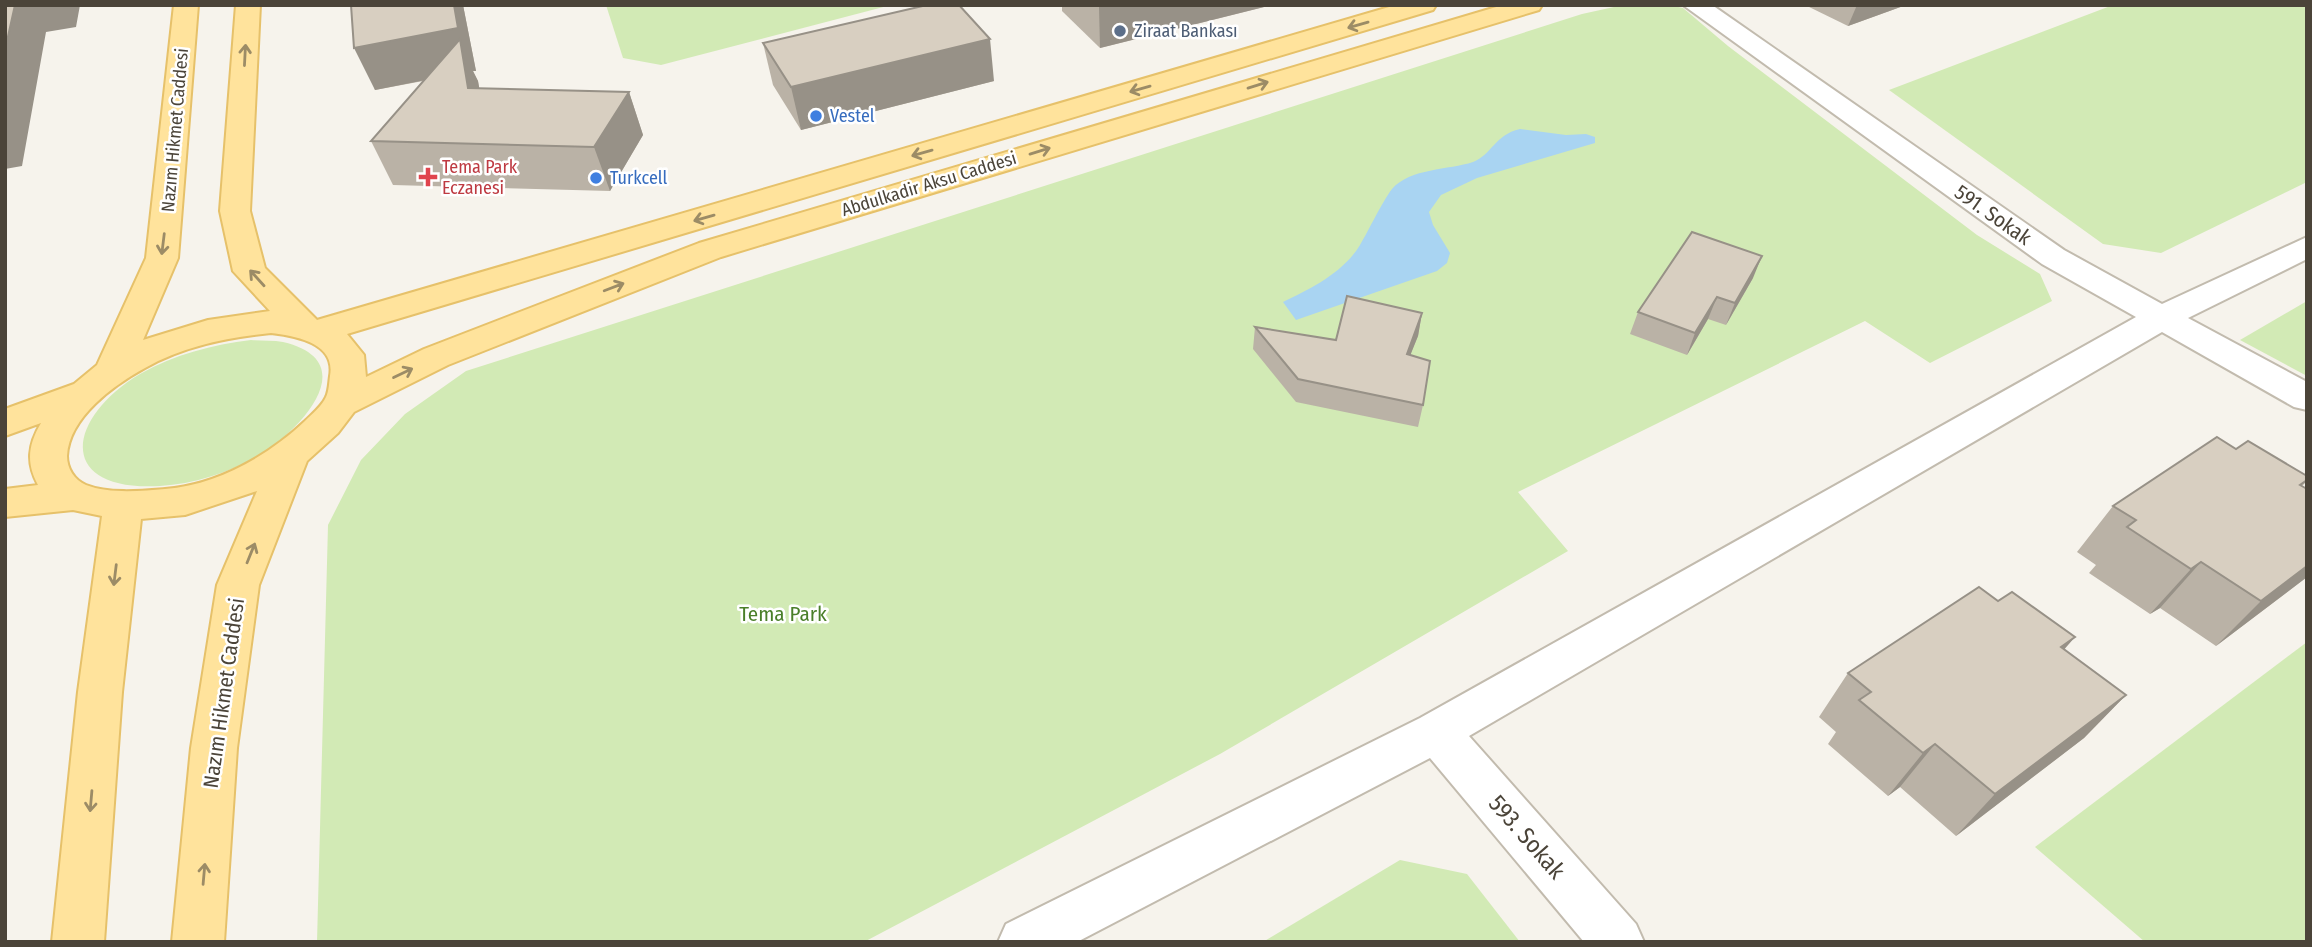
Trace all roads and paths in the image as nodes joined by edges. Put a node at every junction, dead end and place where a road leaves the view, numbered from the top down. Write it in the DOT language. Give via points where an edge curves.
graph roads {
  1 [pos="186,5"];
  2 [pos="248,5"];
  3 [pos="1424,5"];
  4 [pos="1530,5"];
  5 [pos="1695,5"];
  6 [pos="2307,247"];
  7 [pos="2162,317"];
  8 [pos="312,328"];
  9 [pos="113,370"];
  10 [pos="83,393"];
  11 [pos="2307,398"];
  12 [pos="342,403"];
  13 [pos="5,424"];
  14 [pos="291,454"];
  15 [pos="73,496"];
  16 [pos="5,503"];
  17 [pos="122,507"];
  18 [pos="1436,732"];
  19 [pos="78,942"];
  20 [pos="198,942"];
  21 [pos="1024,942"];
  22 [pos="1618,942"];
  1 -- 9 [label="main road, Nazım Hikmet Caddesi, one-way" via="162,258"];
  8 -- 2 [label="main road, one-way" via="249,271 235,211"];
  3 -- 8 [label="main road, Abdulkadir Aksu Caddesi, one-way"];
  12 -- 4 [label="main road, Abdulkadir Aksu Caddesi, one-way" via="436,356 710,250"];
  5 -- 7 [label="street, 591. Sokak" via="2053,257"];
  6 -- 7 [label="street"];
  7 -- 11 [label="street, 591. Sokak"];
  7 -- 18 [label="street"];
  8 -- 9 [label="main road" via="271,322 233,325 192,334"];
  8 -- 12 [label="main road" via="342,348 351,373"];
  9 -- 10 [label="main road"];
  10 -- 13 [label="main road"];
  10 -- 15 [label="main road" via="59,422 47,451 52,477"];
  12 -- 14 [label="main road"];
  14 -- 17 [label="main road" via="239,483 180,502"];
  20 -- 14 [label="main road, Nazım Hikmet Caddesi, one-way" via="214,748 238,585"];
  15 -- 16 [label="main road"];
  15 -- 17 [label="main road"];
  17 -- 19 [label="main road, one-way"];
  18 -- 21 [label="street"];
  18 -- 22 [label="street, 593. Sokak"];
}
